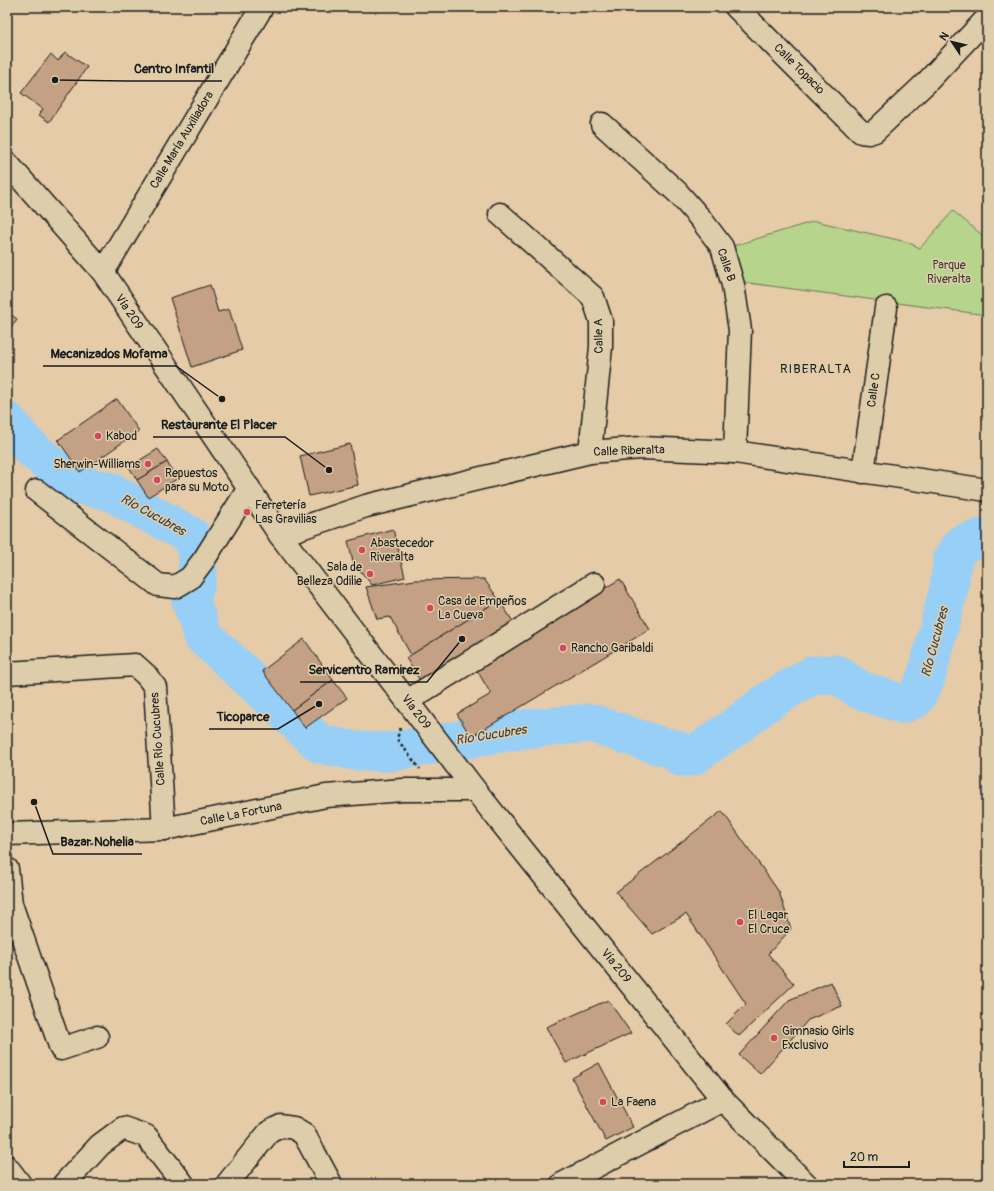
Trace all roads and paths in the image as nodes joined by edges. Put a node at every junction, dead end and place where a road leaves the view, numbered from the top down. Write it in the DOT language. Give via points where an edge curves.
graph roads {
  1 [pos="262,7"];
  2 [pos="736,7"];
  3 [pos="972,7"];
  4 [pos="987,19"];
  5 [pos="602,124"];
  6 [pos="7,163"];
  7 [pos="500,214"];
  8 [pos="102,272"];
  9 [pos="886,308"];
  10 [pos="590,452"];
  11 [pos="735,452"];
  12 [pos="863,472"];
  13 [pos="249,488"];
  14 [pos="987,490"];
  15 [pos="37,491"];
  16 [pos="280,535"];
  17 [pos="594,584"];
  18 [pos="7,673"];
  19 [pos="407,700"];
  20 [pos="397,739"];
  21 [pos="418,766"];
  22 [pos="469,783"];
  23 [pos="164,829"];
  24 [pos="7,834"];
  25 [pos="7,869"];
  26 [pos="97,1037"];
  27 [pos="723,1100"];
  28 [pos="7,1166"];
  29 [pos="20,1184"];
  30 [pos="64,1184"];
  31 [pos="183,1184"];
  32 [pos="228,1184"];
  33 [pos="331,1184"];
  34 [pos="562,1184"];
  35 [pos="806,1184"];
  1 -- 8 [label="street, Calle María Auxiliadora"];
  2 -- 4 [label="street, Calle Topacio" via="861,132 869,133 876,131 927,82"];
  3 -- 4 [label="street"];
  5 -- 11 [label="street, Calle B" via="677,192 722,247 733,285 740,330"];
  6 -- 8 [label="street, Vía 209"];
  7 -- 10 [label="street, Calle A" via="593,297 601,320 601,347"];
  8 -- 13 [label="street, Vía 209"];
  9 -- 12 [label="street, Calle C"];
  10 -- 11 [label="street, Calle Riberalta" via="640,448"];
  10 -- 16 [label="street, Calle Riberalta" via="366,506"];
  11 -- 12 [label="street, Calle Riberalta"];
  12 -- 14 [label="street, Calle Riberalta"];
  13 -- 15 [label="street" via="190,578 174,587 158,584"];
  13 -- 16 [label="street, Vía 209"];
  16 -- 19 [label="street, Vía 209"];
  17 -- 19 [label="street"];
  18 -- 23 [label="street, Calle Río Cucubres" via="135,665 146,675 155,687"];
  19 -- 22 [label="street, Vía 209"];
  20 -- 21 [label="path"];
  22 -- 23 [label="street, Calle La Fortuna" via="326,796"];
  22 -- 27 [label="street, Vía 209"];
  23 -- 24 [label="street, Calle La Fortuna"];
  25 -- 26 [label="street" via="11,904 61,1049"];
  27 -- 34 [label="street"];
  27 -- 35 [label="street, Vía 209"];
  28 -- 29 [label="street"];
  30 -- 31 [label="street" via="100,1145 123,1128 146,1136"];
  32 -- 33 [label="street" via="269,1132 281,1126 294,1128 304,1134"];
}
